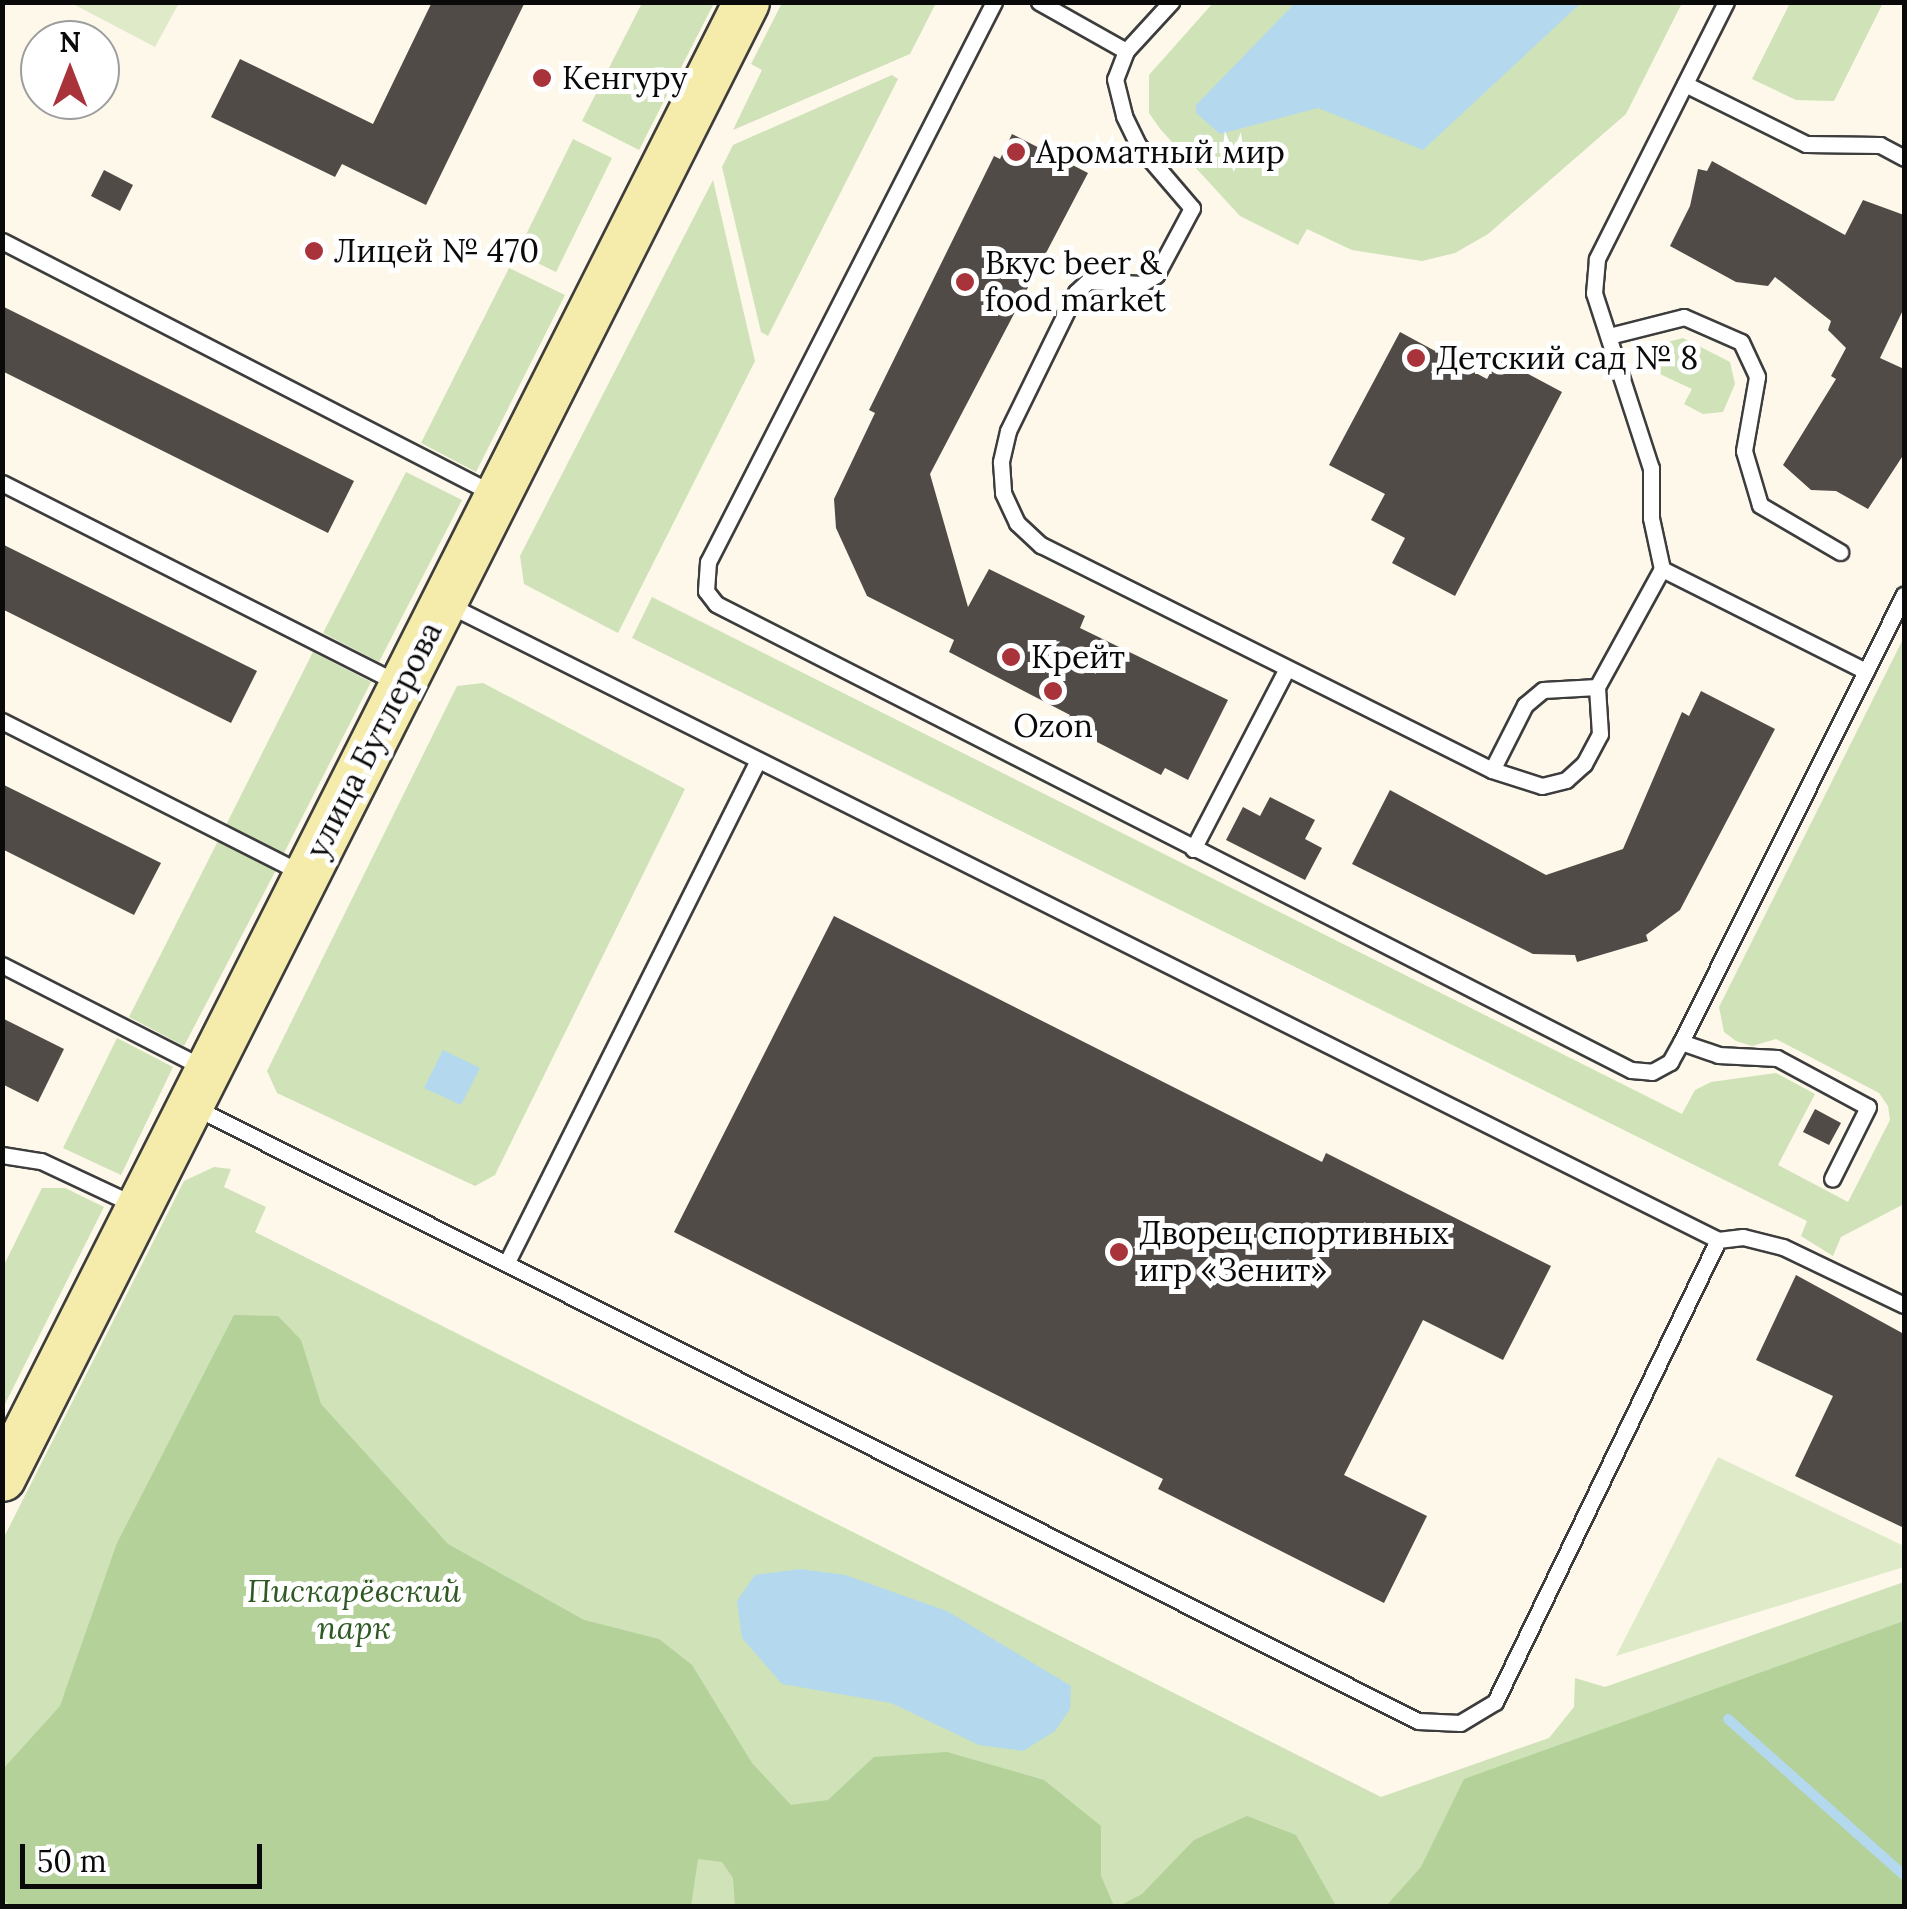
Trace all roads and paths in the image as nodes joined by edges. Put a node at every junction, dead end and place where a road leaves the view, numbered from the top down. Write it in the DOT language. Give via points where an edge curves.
graph roads {
  1 [pos="746,2"];
  2 [pos="994,2"];
  3 [pos="1039,2"];
  4 [pos="1171,2"];
  5 [pos="1726,2"];
  6 [pos="1126,51"];
  7 [pos="1685,84"];
  8 [pos="1904,158"];
  9 [pos="2,241"];
  10 [pos="1610,336"];
  11 [pos="2,483"];
  12 [pos="497,496"];
  13 [pos="1840,552"];
  14 [pos="1662,569"];
  15 [pos="1904,595"];
  16 [pos="444,602"];
  17 [pos="1286,670"];
  18 [pos="1866,670"];
  19 [pos="402,685"];
  20 [pos="1597,688"];
  21 [pos="2,721"];
  22 [pos="757,762"];
  23 [pos="1492,770"];
  24 [pos="1193,849"];
  25 [pos="306,874"];
  26 [pos="2,965"];
  27 [pos="1681,1042"];
  28 [pos="198,1087"];
  29 [pos="2,1155"];
  30 [pos="1832,1178"];
  31 [pos="139,1206"];
  32 [pos="1718,1240"];
  33 [pos="508,1260"];
  34 [pos="1904,1305"];
  35 [pos="2,1478"];
  1 -- 12 [label="street, улица Бутлерова"];
  2 -- 24 [label="lane" via="708,562 706,592 716,604"];
  3 -- 6 [label="lane"];
  4 -- 6 [label="lane"];
  5 -- 7 [label="lane"];
  6 -- 17 [label="lane" via="1116,78 1124,116 1138,145 1192,208 1156,275 1141,284 1088,281 1076,292 1008,431 1003,493 1018,523 1041,546"];
  7 -- 8 [label="lane" via="1806,144 1880,145"];
  7 -- 10 [label="lane" via="1592,276"];
  9 -- 12 [label="lane"];
  10 -- 13 [label="lane" via="1684,316 1741,342 1757,377 1744,450 1760,505"];
  10 -- 14 [label="lane" via="1651,468 1651,518"];
  11 -- 19 [label="lane"];
  12 -- 16 [label="street, улица Бутлерова"];
  14 -- 18 [label="lane"];
  14 -- 20 [label="lane"];
  15 -- 18 [label="lane"];
  16 -- 19 [label="street, улица Бутлерова"];
  16 -- 22 [label="lane"];
  17 -- 23 [label="lane"];
  17 -- 24 [label="lane"];
  18 -- 27 [label="lane"];
  19 -- 25 [label="street, улица Бутлерова"];
  20 -- 23 [label="lane" via="1543,690 1525,705"];
  20 -- 23 [label="lane" via="1600,734 1566,780 1542,786"];
  21 -- 25 [label="lane"];
  22 -- 32 [label="lane"];
  22 -- 33 [label="lane"];
  24 -- 27 [label="lane" via="1632,1070 1652,1072 1670,1062"];
  25 -- 28 [label="street, улица Бутлерова"];
  26 -- 28 [label="lane"];
  27 -- 30 [label="lane" via="1718,1055 1777,1058 1868,1106"];
  28 -- 31 [label="street, улица Бутлерова"];
  28 -- 33 [label="lane"];
  29 -- 31 [label="lane" via="62,1168"];
  31 -- 35 [label="street, улица Бутлерова"];
  32 -- 33 [label="lane" via="1495,1702 1460,1724 1418,1721"];
  32 -- 34 [label="lane" via="1743,1237 1783,1247"];
}
